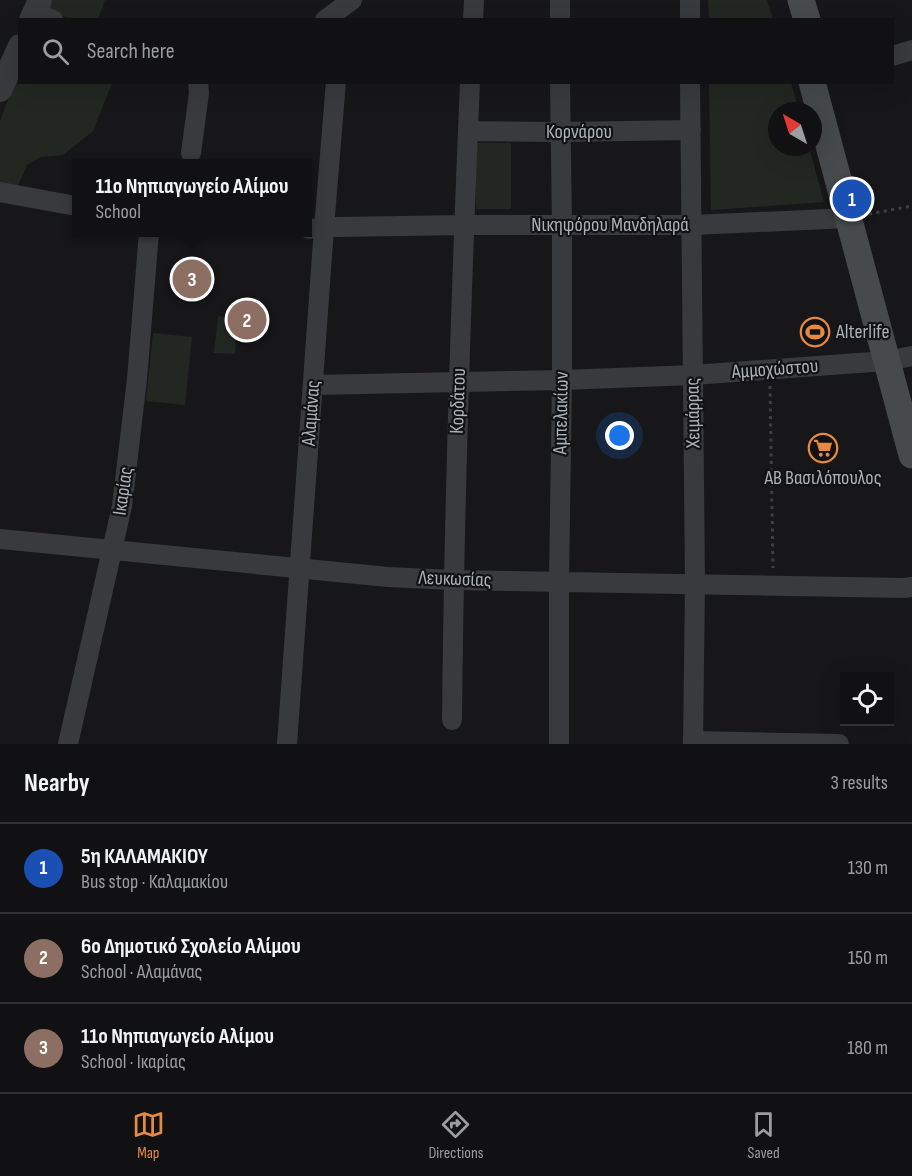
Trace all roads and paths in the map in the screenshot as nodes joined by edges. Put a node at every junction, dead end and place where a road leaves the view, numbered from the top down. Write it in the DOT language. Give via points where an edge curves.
graph roads {
  1 [pos="351,0"];
  2 [pos="474,0"];
  3 [pos="560,0"];
  4 [pos="690,0"];
  5 [pos="783,0"];
  6 [pos="801,0"];
  7 [pos="328,18"];
  8 [pos="346,18"];
  9 [pos="473,18"];
  10 [pos="560,18"];
  11 [pos="690,18"];
  12 [pos="788,18"];
  13 [pos="806,18"];
  14 [pos="18,50"];
  15 [pos="912,50"];
  16 [pos="894,55"];
  17 [pos="198,84"];
  18 [pos="336,84"];
  19 [pos="471,84"];
  20 [pos="560,84"];
  21 [pos="690,84"];
  22 [pos="813,84"];
  23 [pos="0,90"];
  24 [pos="691,130"];
  25 [pos="468,131"];
  26 [pos="560,132"];
  27 [pos="191,153"];
  28 [pos="0,192"];
  29 [pos="72,205"];
  30 [pos="912,206"];
  31 [pos="849,218"];
  32 [pos="465,225"];
  33 [pos="693,225"];
  34 [pos="562,226"];
  35 [pos="316,229"];
  36 [pos="150,237"];
  37 [pos="899,358"];
  38 [pos="770,369"];
  39 [pos="693,375"];
  40 [pos="562,380"];
  41 [pos="458,382"];
  42 [pos="313,385"];
  43 [pos="912,455"];
  44 [pos="0,539"];
  45 [pos="113,549"];
  46 [pos="300,569"];
  47 [pos="453,580"];
  48 [pos="559,581"];
  49 [pos="695,584"];
  50 [pos="774,585"];
  51 [pos="912,586"];
  52 [pos="452,720"];
  53 [pos="694,743"];
  54 [pos="68,744"];
  55 [pos="287,744"];
  56 [pos="559,744"];
  57 [pos="839,744"];
  1 -- 7 [label="street"];
  1 -- 8 [label="street"];
  2 -- 9 [label="street"];
  3 -- 10 [label="street"];
  4 -- 11 [label="street"];
  5 -- 12 [label="main road"];
  6 -- 13 [label="main road"];
  14 -- 23 [label="street"];
  15 -- 16 [label="street"];
  17 -- 27 [label="street"];
  18 -- 35 [label="street, Αλαμάνας"];
  19 -- 25 [label="street, Κορδάτου"];
  20 -- 26 [label="street, Αμπελακίων"];
  21 -- 24 [label="street, Χειμάρρας"];
  22 -- 31 [label="main road"];
  24 -- 26 [label="street, Κορνάρου"];
  24 -- 33 [label="street, Χειμάρρας"];
  25 -- 26 [label="street, Κορνάρου"];
  25 -- 32 [label="street, Κορδάτου"];
  26 -- 34 [label="street, Αμπελακίων"];
  28 -- 29 [label="street"];
  30 -- 31 [label="path"];
  31 -- 33 [label="street, Νικηφόρου Μανδηλαρά"];
  31 -- 37 [label="main road"];
  32 -- 34 [label="street, Νικηφόρου Μανδηλαρά"];
  32 -- 35 [label="street, Νικηφόρου Μανδηλαρά"];
  32 -- 41 [label="street, Κορδάτου"];
  33 -- 34 [label="street, Νικηφόρου Μανδηλαρά"];
  33 -- 39 [label="street, Χειμάρρας"];
  34 -- 40 [label="street, Αμπελακίων"];
  35 -- 42 [label="street, Αλαμάνας"];
  36 -- 45 [label="street, Ικαρίας" via="124,495"];
  37 -- 38 [label="street, Αμμοχώστου"];
  37 -- 43 [label="main road"];
  38 -- 39 [label="street, Αμμοχώστου"];
  38 -- 50 [label="path"];
  39 -- 40 [label="street, Αμμοχώστου"];
  39 -- 49 [label="street, Χειμάρρας"];
  40 -- 41 [label="street, Αμμοχώστου"];
  40 -- 48 [label="street, Αμπελακίων"];
  41 -- 42 [label="street, Αμμοχώστου"];
  41 -- 47 [label="street, Κορδάτου"];
  42 -- 46 [label="street, Αλαμάνας"];
  44 -- 45 [label="street, Λευκωσίας"];
  45 -- 46 [label="street, Λευκωσίας"];
  45 -- 54 [label="street, Ικαρίας"];
  46 -- 47 [label="street, Λευκωσίας"];
  46 -- 55 [label="street, Αλαμάνας"];
  47 -- 48 [label="street, Λευκωσίας"];
  47 -- 52 [label="street, Κορδάτου"];
  48 -- 49 [label="street, Λευκωσίας"];
  48 -- 56 [label="street, Αμπελακίων"];
  49 -- 50 [label="street, Λευκωσίας"];
  49 -- 53 [label="street, Χειμάρρας"];
  50 -- 51 [label="street, Λευκωσίας"];
  53 -- 57 [label="street"];
}
